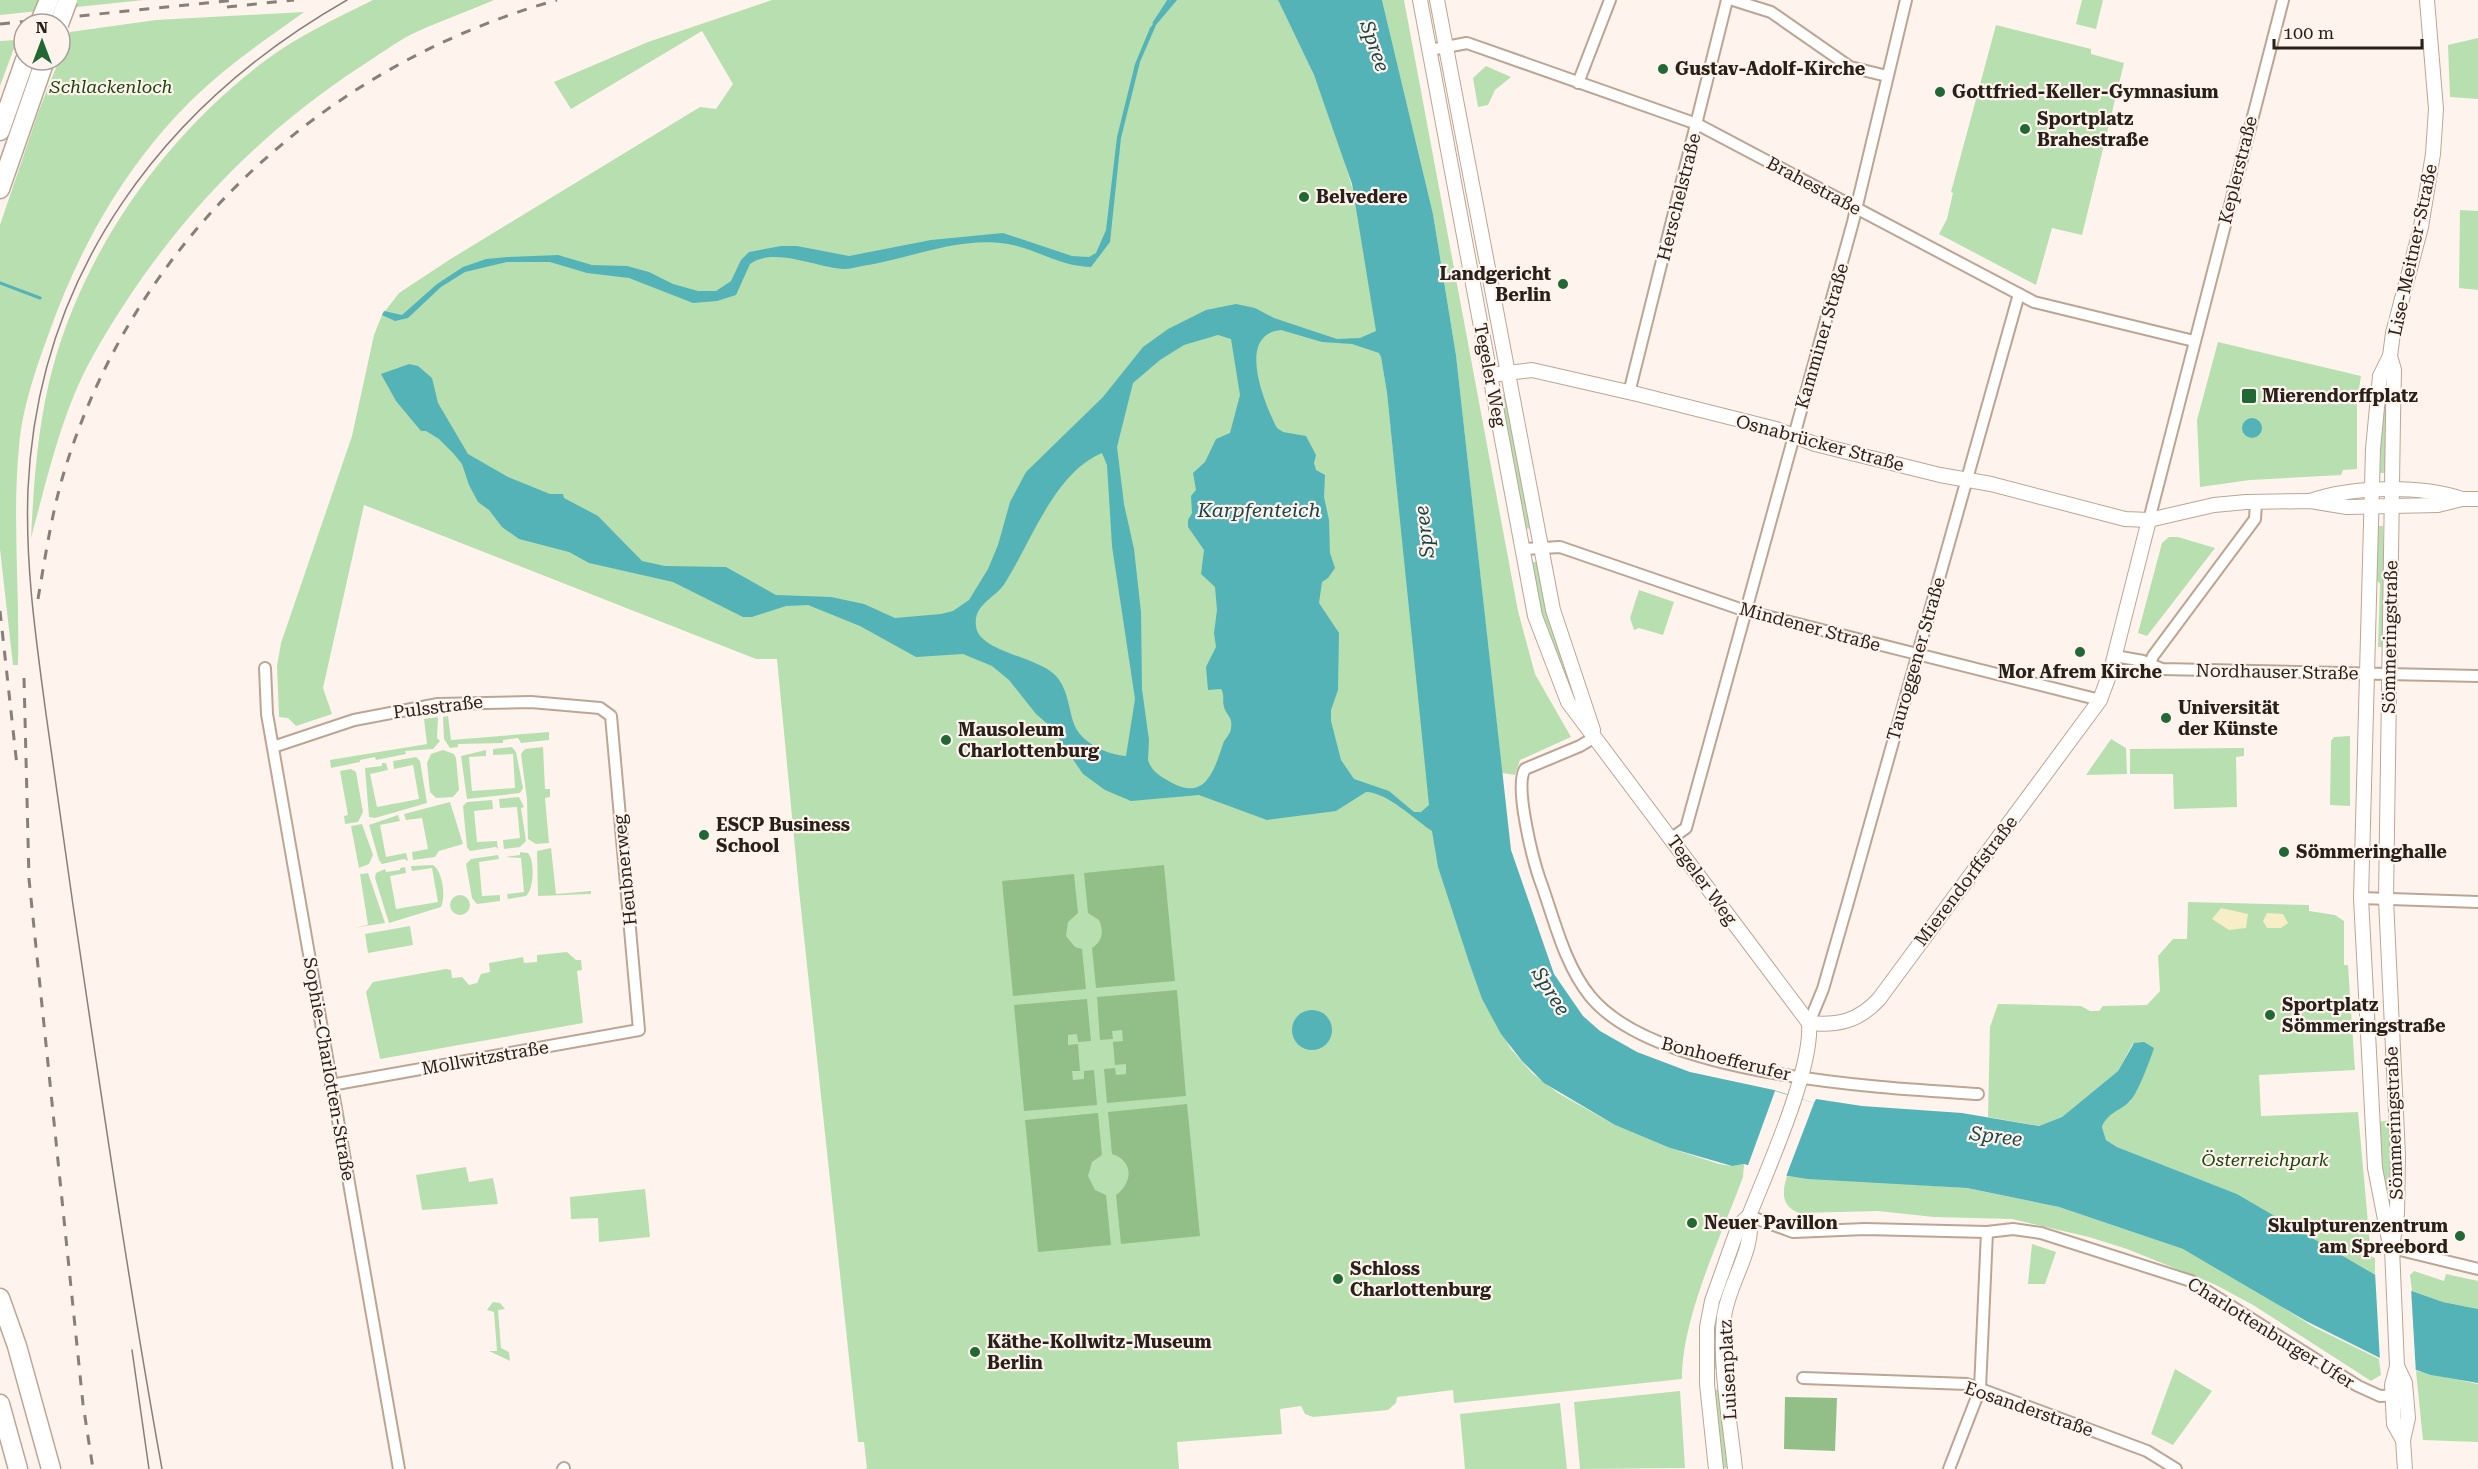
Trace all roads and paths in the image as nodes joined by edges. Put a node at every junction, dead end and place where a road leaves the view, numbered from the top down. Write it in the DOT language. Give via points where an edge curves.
graph roads {
  1 [pos="1420,0"];
  2 [pos="1437,0"];
  3 [pos="1610,0"];
  4 [pos="1727,0"];
  5 [pos="1732,0"];
  6 [pos="1906,0"];
  7 [pos="2283,0"];
  8 [pos="2427,0"];
  9 [pos="1448,47"];
  10 [pos="1430,50"];
  11 [pos="21,72"];
  12 [pos="41,72"];
  13 [pos="1887,76"];
  14 [pos="1578,83"];
  15 [pos="1697,124"];
  16 [pos="0,131"];
  17 [pos="0,189"];
  18 [pos="1856,208"];
  19 [pos="2019,294"];
  20 [pos="2194,341"];
  21 [pos="2390,356"];
  22 [pos="1508,372"];
  23 [pos="1490,375"];
  24 [pos="1629,393"];
  25 [pos="1794,436"];
  26 [pos="1965,480"];
  27 [pos="2372,491"];
  28 [pos="2392,491"];
  29 [pos="2462,499"];
  30 [pos="2478,499"];
  31 [pos="2310,501"];
  32 [pos="2256,502"];
  33 [pos="2392,506"];
  34 [pos="2372,507"];
  35 [pos="2149,520"];
  36 [pos="1541,546"];
  37 [pos="1523,549"];
  38 [pos="1746,611"];
  39 [pos="1917,656"];
  40 [pos="2113,663"];
  41 [pos="2149,666"];
  42 [pos="265,668"];
  43 [pos="2366,673"];
  44 [pos="2389,674"];
  45 [pos="2478,676"];
  46 [pos="2100,700"];
  47 [pos="607,712"];
  48 [pos="1595,737"];
  49 [pos="273,747"];
  50 [pos="1672,838"];
  51 [pos="2361,898"];
  52 [pos="2386,899"];
  53 [pos="2478,902"];
  54 [pos="1809,1023"];
  55 [pos="639,1030"];
  56 [pos="1800,1077"];
  57 [pos="331,1085"];
  58 [pos="1978,1094"];
  59 [pos="1749,1216"];
  60 [pos="1987,1232"];
  61 [pos="2392,1248"];
  62 [pos="2478,1269"];
  63 [pos="0,1298"];
  64 [pos="1803,1378"];
  65 [pos="2399,1384"];
  66 [pos="1980,1389"];
  67 [pos="0,1404"];
  68 [pos="0,1433"];
  69 [pos="10,1469"];
  70 [pos="18,1469"];
  71 [pos="51,1469"];
  72 [pos="399,1469"];
  73 [pos="1716,1469"];
  74 [pos="1735,1469"];
  75 [pos="1949,1469"];
  76 [pos="2176,1469"];
  77 [pos="2405,1469"];
  1 -- 10 [label="main road, Tegeler Weg"];
  2 -- 9 [label="main road, Tegeler Weg"];
  3 -- 14 [label="street"];
  4 -- 15 [label="street, Herschelstraße"];
  5 -- 13 [label="street" via="1771,12 1850,67"];
  6 -- 13 [label="street, Kamminer Straße"];
  7 -- 20 [label="street, Keplerstraße"];
  8 -- 21 [label="main road, Lise-Meitner-Straße" via="2436,110 2433,154 2425,209"];
  9 -- 10 [label="street, Brahestraße"];
  9 -- 14 [label="street, Brahestraße" via="1467,43"];
  9 -- 22 [label="main road, Tegeler Weg"];
  10 -- 23 [label="main road, Tegeler Weg"];
  11 -- 16 [label="highway"];
  12 -- 17 [label="highway"];
  13 -- 18 [label="street, Kamminer Straße"];
  14 -- 15 [label="street, Brahestraße"];
  15 -- 18 [label="street, Brahestraße"];
  15 -- 24 [label="street, Herschelstraße"];
  18 -- 19 [label="street, Brahestraße"];
  18 -- 25 [label="street, Kamminer Straße"];
  19 -- 20 [label="street, Brahestraße" via="2034,302"];
  19 -- 26 [label="street, Tauroggener Straße"];
  20 -- 35 [label="street"];
  21 -- 27 [label="main road, Lise-Meitner-Straße" via="2378,390"];
  21 -- 28 [label="main road, Lise-Meitner-Straße"];
  22 -- 23 [label="main road, Osnabrücker Straße"];
  22 -- 24 [label="main road, Osnabrücker Straße" via="1532,370"];
  22 -- 36 [label="main road, Tegeler Weg"];
  23 -- 37 [label="main road, Tegeler Weg"];
  24 -- 25 [label="main road, Osnabrücker Straße"];
  25 -- 26 [label="main road, Osnabrücker Straße"];
  25 -- 38 [label="street, Kamminer Straße"];
  26 -- 35 [label="main road, Osnabrücker Straße" via="2125,519"];
  26 -- 39 [label="street, Tauroggener Straße"];
  27 -- 28 [label="main road"];
  27 -- 31 [label="main road" via="2332,493"];
  27 -- 34 [label="main road"];
  28 -- 29 [label="main road" via="2438,491"];
  28 -- 33 [label="main road"];
  29 -- 30 [label="main road"];
  29 -- 33 [label="main road" via="2438,505"];
  31 -- 32 [label="main road"];
  31 -- 34 [label="main road" via="2330,506"];
  32 -- 35 [label="main road" via="2214,506"];
  32 -- 41 [label="street" via="2255,519"];
  33 -- 34 [label="main road"];
  33 -- 44 [label="main road, Sömmeringstraße"];
  34 -- 43 [label="main road, Sömmeringstraße"];
  35 -- 40 [label="main road"];
  36 -- 37 [label="street, Mindener Straße"];
  36 -- 38 [label="street, Mindener Straße" via="1560,547"];
  36 -- 48 [label="main road, Tegeler Weg" via="1552,610"];
  37 -- 48 [label="main road, Tegeler Weg" via="1535,616 1552,664 1568,702"];
  38 -- 39 [label="street, Mindener Straße"];
  38 -- 50 [label="street, Kamminer Straße" via="1686,828"];
  39 -- 46 [label="street, Mindener Straße"];
  39 -- 54 [label="street, Tauroggener Straße"];
  40 -- 41 [label="street, Nordhauser Straße" via="2143,661"];
  40 -- 46 [label="main road"];
  41 -- 43 [label="street, Nordhauser Straße"];
  42 -- 49 [label="street, Sophie-Charlotten-Straße"];
  43 -- 44 [label="street, Nordhauser Straße"];
  43 -- 51 [label="main road, Sömmeringstraße"];
  44 -- 45 [label="street, Nordhauser Straße"];
  44 -- 52 [label="main road, Sömmeringstraße"];
  46 -- 54 [label="main road, Mierendorffstraße" via="1872,1006 1853,1020 1829,1025"];
  47 -- 49 [label="street, Pulsstraße" via="600,708 531,702 438,704 354,720"];
  47 -- 55 [label="street, Heubnerweg" via="611,716"];
  48 -- 50 [label="main road, Tegeler Weg"];
  48 -- 56 [label="street, Bonhoefferufer" via="1525,769 1522,781 1529,847 1577,976 1600,1008 1653,1040 1700,1056"];
  49 -- 57 [label="street, Sophie-Charlotten-Straße"];
  50 -- 54 [label="main road, Tegeler Weg"];
  51 -- 52 [label="street"];
  51 -- 61 [label="main road, Sömmeringstraße" via="2375,1168 2387,1240"];
  52 -- 53 [label="street"];
  52 -- 61 [label="main road, Sömmeringstraße" via="2398,1156"];
  54 -- 56 [label="main road"];
  55 -- 57 [label="street, Mollwitzstraße"];
  56 -- 58 [label="street, Bonhoefferufer" via="1872,1087"];
  56 -- 59 [label="main road"];
  57 -- 72 [label="street, Sophie-Charlotten-Straße"];
  59 -- 60 [label="street, Charlottenburger Ufer" via="1793,1232"];
  59 -- 73 [label="main road, Luisenplatz" via="1739,1226 1712,1301 1707,1327 1707,1383"];
  59 -- 74 [label="main road, Luisenplatz" via="1752,1230 1727,1301 1724,1326"];
  60 -- 65 [label="street, Charlottenburger Ufer" via="2013,1229 2042,1233 2191,1281 2358,1386 2380,1396"];
  60 -- 66 [label="street"];
  61 -- 62 [label="street"];
  61 -- 65 [label="main road"];
  63 -- 71 [label="highway"];
  64 -- 66 [label="street, Eosanderstraße" via="1967,1384"];
  65 -- 77 [label="main road" via="2394,1424 2403,1440"];
  66 -- 75 [label="street"];
  66 -- 76 [label="street, Eosanderstraße" via="2147,1451"];
  67 -- 70 [label="highway"];
  68 -- 69 [label="highway"];
}
